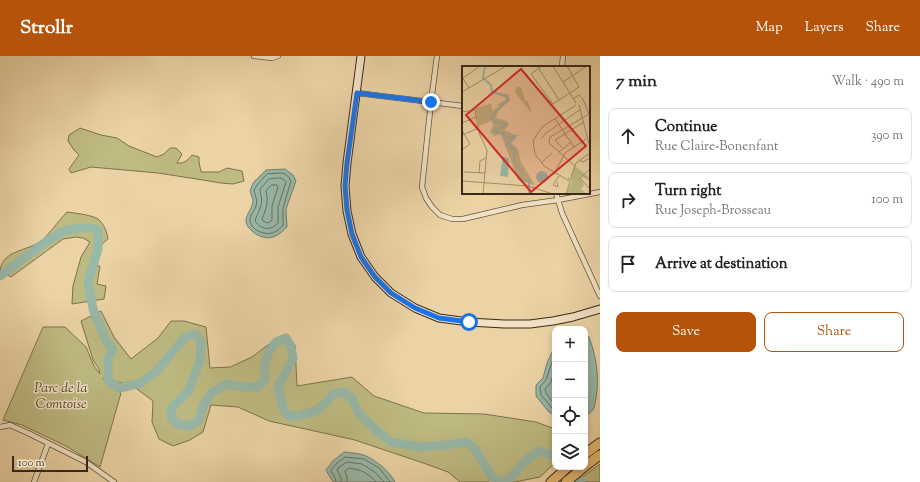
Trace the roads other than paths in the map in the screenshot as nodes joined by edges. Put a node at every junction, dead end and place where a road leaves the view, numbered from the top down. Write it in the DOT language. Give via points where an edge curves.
graph roads {
  1 [pos="255,56"];
  2 [pos="278,56"];
  3 [pos="361,56"];
  4 [pos="437,56"];
  5 [pos="563,56"];
  6 [pos="562,66"];
  7 [pos="357,93"];
  8 [pos="431,102"];
  9 [pos="462,106"];
  10 [pos="600,192"];
  11 [pos="556,194"];
  12 [pos="590,194"];
  13 [pos="590,194"];
  14 [pos="558,200"];
  15 [pos="600,296"];
  16 [pos="600,309"];
  17 [pos="0,427"];
  18 [pos="600,443"];
  19 [pos="48,444"];
  20 [pos="588,452"];
  21 [pos="600,455"];
  22 [pos="588,464"];
  23 [pos="565,470"];
  24 [pos="580,470"];
  25 [pos="107,477"];
  26 [pos="34,482"];
  27 [pos="104,482"];
  28 [pos="114,482"];
  29 [pos="551,482"];
  30 [pos="566,482"];
  1 -- 2 [label="street"];
  3 -- 7 [label="street"];
  4 -- 8 [label="street"];
  5 -- 6 [label="street"];
  7 -- 8 [label="street"];
  7 -- 16 [label="street" via="345,186 347,210 352,234 361,257 375,277 391,293 415,308 439,318 469,322 530,324 573,317"];
  8 -- 9 [label="street"];
  8 -- 14 [label="street" via="422,187 426,198 440,215 463,219 522,205"];
  10 -- 13 [label="street"];
  11 -- 14 [label="street"];
  12 -- 14 [label="street"];
  14 -- 15 [label="street"];
  17 -- 19 [label="street" via="13,426"];
  18 -- 20 [label="highway"];
  19 -- 25 [label="street" via="86,462"];
  19 -- 26 [label="street"];
  21 -- 22 [label="highway"];
  23 -- 29 [label="highway"];
  24 -- 30 [label="highway"];
  25 -- 27 [label="street"];
  25 -- 28 [label="street"];
}
